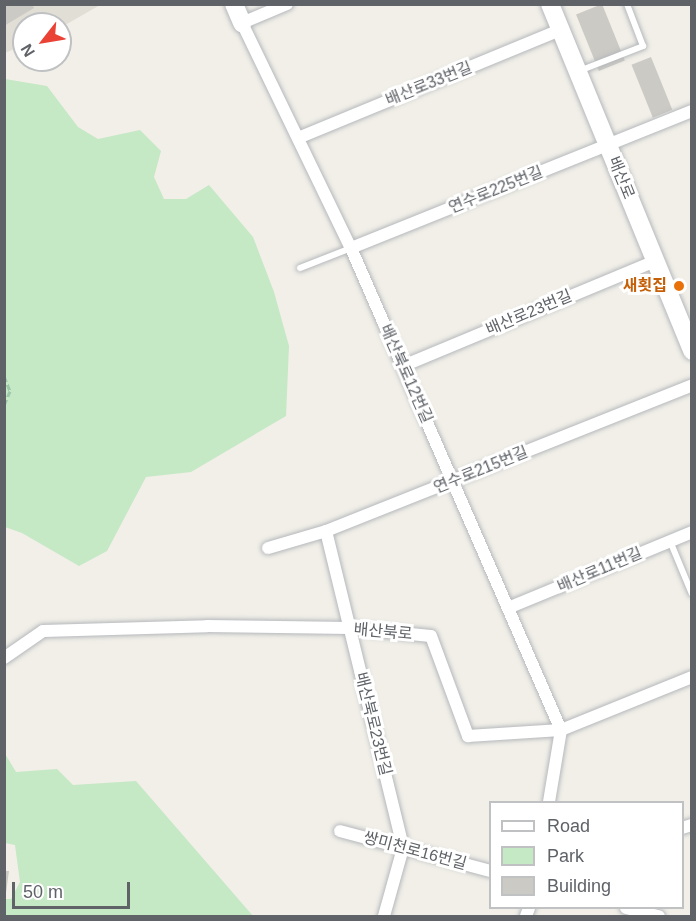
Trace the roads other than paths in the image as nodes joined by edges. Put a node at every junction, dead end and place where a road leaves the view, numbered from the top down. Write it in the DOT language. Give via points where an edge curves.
graph roads {
  1 [pos="234,4"];
  2 [pos="287,4"];
  3 [pos="550,4"];
  4 [pos="627,4"];
  5 [pos="243,23"];
  6 [pos="560,30"];
  7 [pos="578,72"];
  8 [pos="692,111"];
  9 [pos="298,138"];
  10 [pos="608,145"];
  11 [pos="351,248"];
  12 [pos="655,261"];
  13 [pos="300,268"];
  14 [pos="692,351"];
  15 [pos="403,366"];
  16 [pos="692,385"];
  17 [pos="453,481"];
  18 [pos="326,531"];
  19 [pos="692,532"];
  20 [pos="670,541"];
  21 [pos="267,548"];
  22 [pos="692,594"];
  23 [pos="508,608"];
  24 [pos="350,628"];
  25 [pos="4,658"];
  26 [pos="692,677"];
  27 [pos="561,730"];
  28 [pos="549,801"];
  29 [pos="340,831"];
  30 [pos="403,848"];
  31 [pos="489,871"];
  32 [pos="630,909"];
  33 [pos="384,916"];
  34 [pos="660,916"];
  1 -- 5 [label="street"];
  2 -- 5 [label="street"];
  3 -- 6 [label="street, 배산로"];
  4 -- 7 [label="lane" via="643,46"];
  5 -- 9 [label="street, 배산북로12번길"];
  6 -- 7 [label="street, 배산로"];
  6 -- 9 [label="street, 배산로33번길"];
  7 -- 10 [label="street, 배산로"];
  8 -- 10 [label="street, 연수로225번길"];
  9 -- 11 [label="street, 배산북로12번길"];
  10 -- 11 [label="street, 연수로225번길"];
  10 -- 12 [label="street, 배산로"];
  11 -- 13 [label="lane, 연수로225번길"];
  11 -- 15 [label="street, 배산북로12번길"];
  12 -- 14 [label="street, 배산로"];
  12 -- 15 [label="street, 배산로23번길"];
  15 -- 17 [label="street, 배산북로12번길"];
  16 -- 17 [label="street, 연수로215번길"];
  17 -- 18 [label="street, 연수로215번길"];
  17 -- 23 [label="street, 배산북로12번길"];
  18 -- 21 [label="street, 연수로215번길"];
  18 -- 24 [label="street, 배산북로23번길"];
  19 -- 20 [label="street, 배산로11번길"];
  20 -- 22 [label="lane"];
  20 -- 23 [label="street, 배산로11번길"];
  23 -- 27 [label="street, 배산북로12번길"];
  24 -- 25 [label="street, 배산북로" via="207,626 43,631"];
  24 -- 27 [label="street, 배산북로" via="431,636 468,736"];
  24 -- 30 [label="street, 배산북로23번길"];
  26 -- 27 [label="street, 배산북로"];
  27 -- 28 [label="street"];
  29 -- 30 [label="street, 쌍미천로16번길"];
  30 -- 31 [label="street, 쌍미천로16번길"];
  30 -- 33 [label="street, 배산북로23번길"];
  32 -- 34 [label="street"];
}
